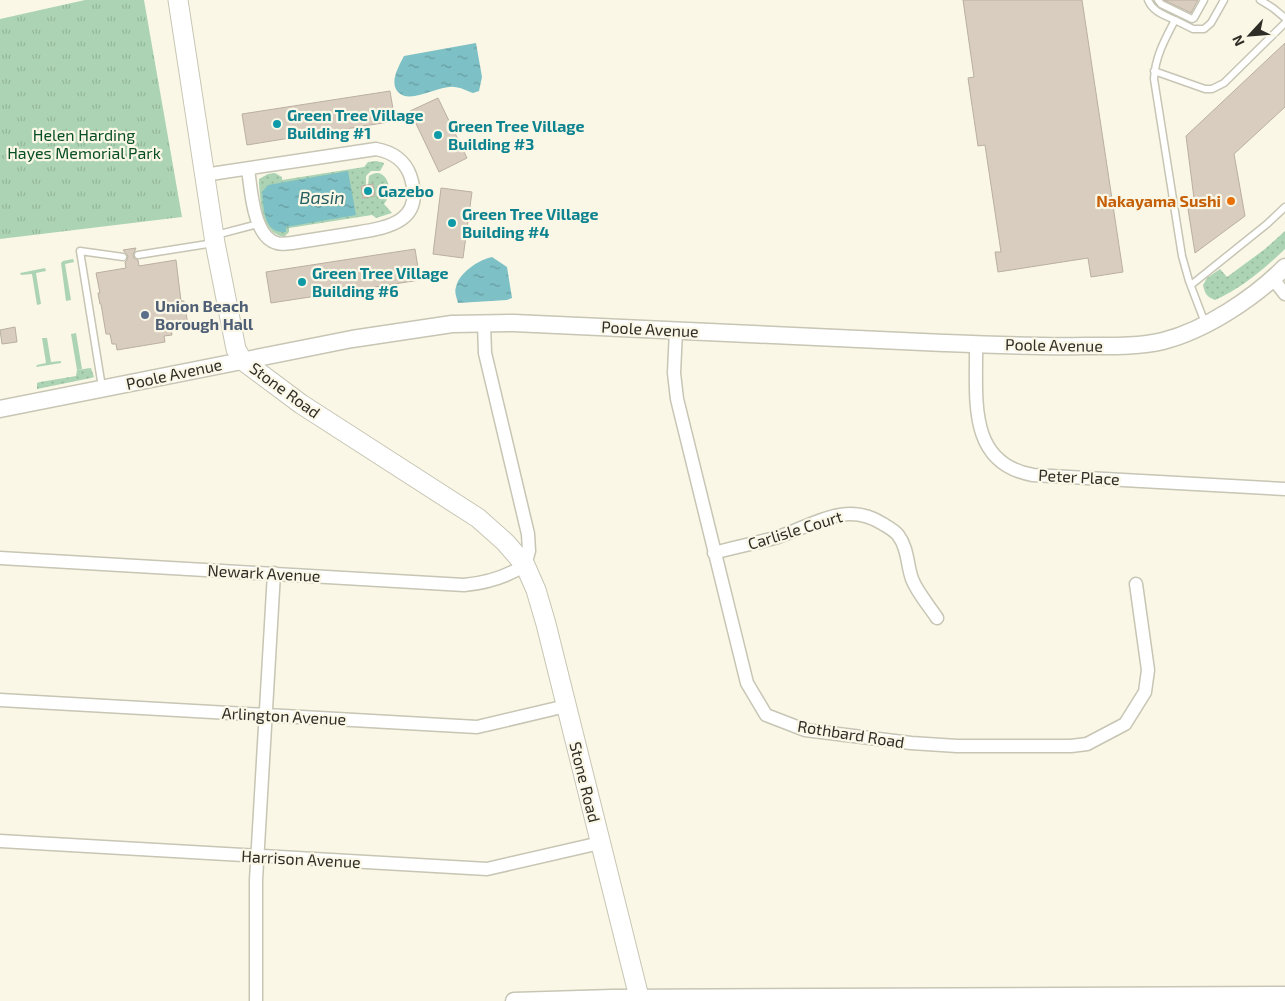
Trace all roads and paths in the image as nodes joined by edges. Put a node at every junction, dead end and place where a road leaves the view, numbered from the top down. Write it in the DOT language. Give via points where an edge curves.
graph roads {
  1 [pos="178,0"];
  2 [pos="1148,0"];
  3 [pos="1158,0"];
  4 [pos="1204,0"];
  5 [pos="1224,0"];
  6 [pos="1260,0"];
  7 [pos="1285,18"];
  8 [pos="1175,20"];
  9 [pos="1285,23"];
  10 [pos="1154,71"];
  11 [pos="248,169"];
  12 [pos="204,176"];
  13 [pos="1285,208"];
  14 [pos="258,224"];
  15 [pos="214,239"];
  16 [pos="138,255"];
  17 [pos="123,257"];
  18 [pos="1285,267"];
  19 [pos="1273,279"];
  20 [pos="1191,285"];
  21 [pos="1285,294"];
  22 [pos="484,324"];
  23 [pos="1206,324"];
  24 [pos="676,330"];
  25 [pos="976,344"];
  26 [pos="242,360"];
  27 [pos="102,389"];
  28 [pos="0,409"];
  29 [pos="1285,489"];
  30 [pos="714,552"];
  31 [pos="0,558"];
  32 [pos="525,565"];
  33 [pos="274,573"];
  34 [pos="1136,584"];
  35 [pos="937,618"];
  36 [pos="0,700"];
  37 [pos="566,706"];
  38 [pos="266,715"];
  39 [pos="0,841"];
  40 [pos="600,843"];
  41 [pos="258,856"];
  42 [pos="1285,995"];
  43 [pos="1256,998"];
  44 [pos="639,999"];
  45 [pos="832,999"];
  46 [pos="973,999"];
  47 [pos="1116,999"];
  48 [pos="256,1001"];
  49 [pos="514,1001"];
  50 [pos="549,1001"];
  1 -- 12 [label="main road, Stone Road"];
  2 -- 8 [label="lane" via="1153,8"];
  3 -- 4 [label="lane" via="1192,19"];
  5 -- 8 [label="lane" via="1204,29 1194,29"];
  6 -- 7 [label="lane"];
  8 -- 10 [label="lane"];
  9 -- 10 [label="lane" via="1224,83 1212,89"];
  10 -- 20 [label="lane" via="1182,256"];
  11 -- 12 [label="street"];
  11 -- 14 [label="street"];
  11 -- 14 [label="street" via="376,149 401,160 412,186 413,196 407,213 388,227 283,244 265,236"];
  12 -- 15 [label="main road, Stone Road"];
  13 -- 20 [label="lane"];
  14 -- 15 [label="lane"];
  15 -- 16 [label="lane"];
  15 -- 26 [label="main road, Stone Road" via="234,344"];
  17 -- 27 [label="lane" via="80,251"];
  18 -- 19 [label="street, Poole Avenue"];
  19 -- 21 [label="street"];
  19 -- 23 [label="street, Poole Avenue"];
  20 -- 23 [label="lane"];
  22 -- 24 [label="street, Poole Avenue"];
  22 -- 26 [label="street, Poole Avenue" via="432,326"];
  22 -- 32 [label="street" via="485,352 528,534 529,551"];
  23 -- 25 [label="street, Poole Avenue" via="1148,344"];
  24 -- 25 [label="street, Poole Avenue"];
  24 -- 30 [label="street, Rothbard Road" via="676,399"];
  25 -- 29 [label="street, Peter Place" via="978,421 982,437 998,460 1009,467 1033,474"];
  26 -- 27 [label="street, Poole Avenue"];
  26 -- 32 [label="main road, Stone Road" via="301,404 478,518"];
  27 -- 28 [label="street, Poole Avenue"];
  30 -- 34 [label="street, Rothbard Road" via="746,683 766,715 805,730 911,743 1071,746 1087,744 1125,724 1145,692 1148,677"];
  30 -- 35 [label="street, Carlisle Court" via="776,537 833,516 866,516 898,536 907,555 912,580"];
  31 -- 33 [label="street, Newark Avenue"];
  32 -- 33 [label="street, Newark Avenue" via="505,576 464,585"];
  32 -- 37 [label="main road, Stone Road" via="536,590"];
  33 -- 38 [label="street"];
  36 -- 38 [label="street, Arlington Avenue"];
  37 -- 38 [label="street, Arlington Avenue" via="477,727"];
  37 -- 40 [label="main road, Stone Road"];
  38 -- 41 [label="street"];
  39 -- 41 [label="street, Harrison Avenue"];
  40 -- 41 [label="street, Harrison Avenue" via="487,869"];
  40 -- 44 [label="main road, Stone Road"];
  41 -- 48 [label="street"];
  42 -- 43 [label="street"];
  43 -- 47 [label="street"];
  44 -- 45 [label="street"];
  44 -- 50 [label="street"];
  45 -- 46 [label="street"];
  46 -- 47 [label="street"];
  49 -- 50 [label="street"];
}
